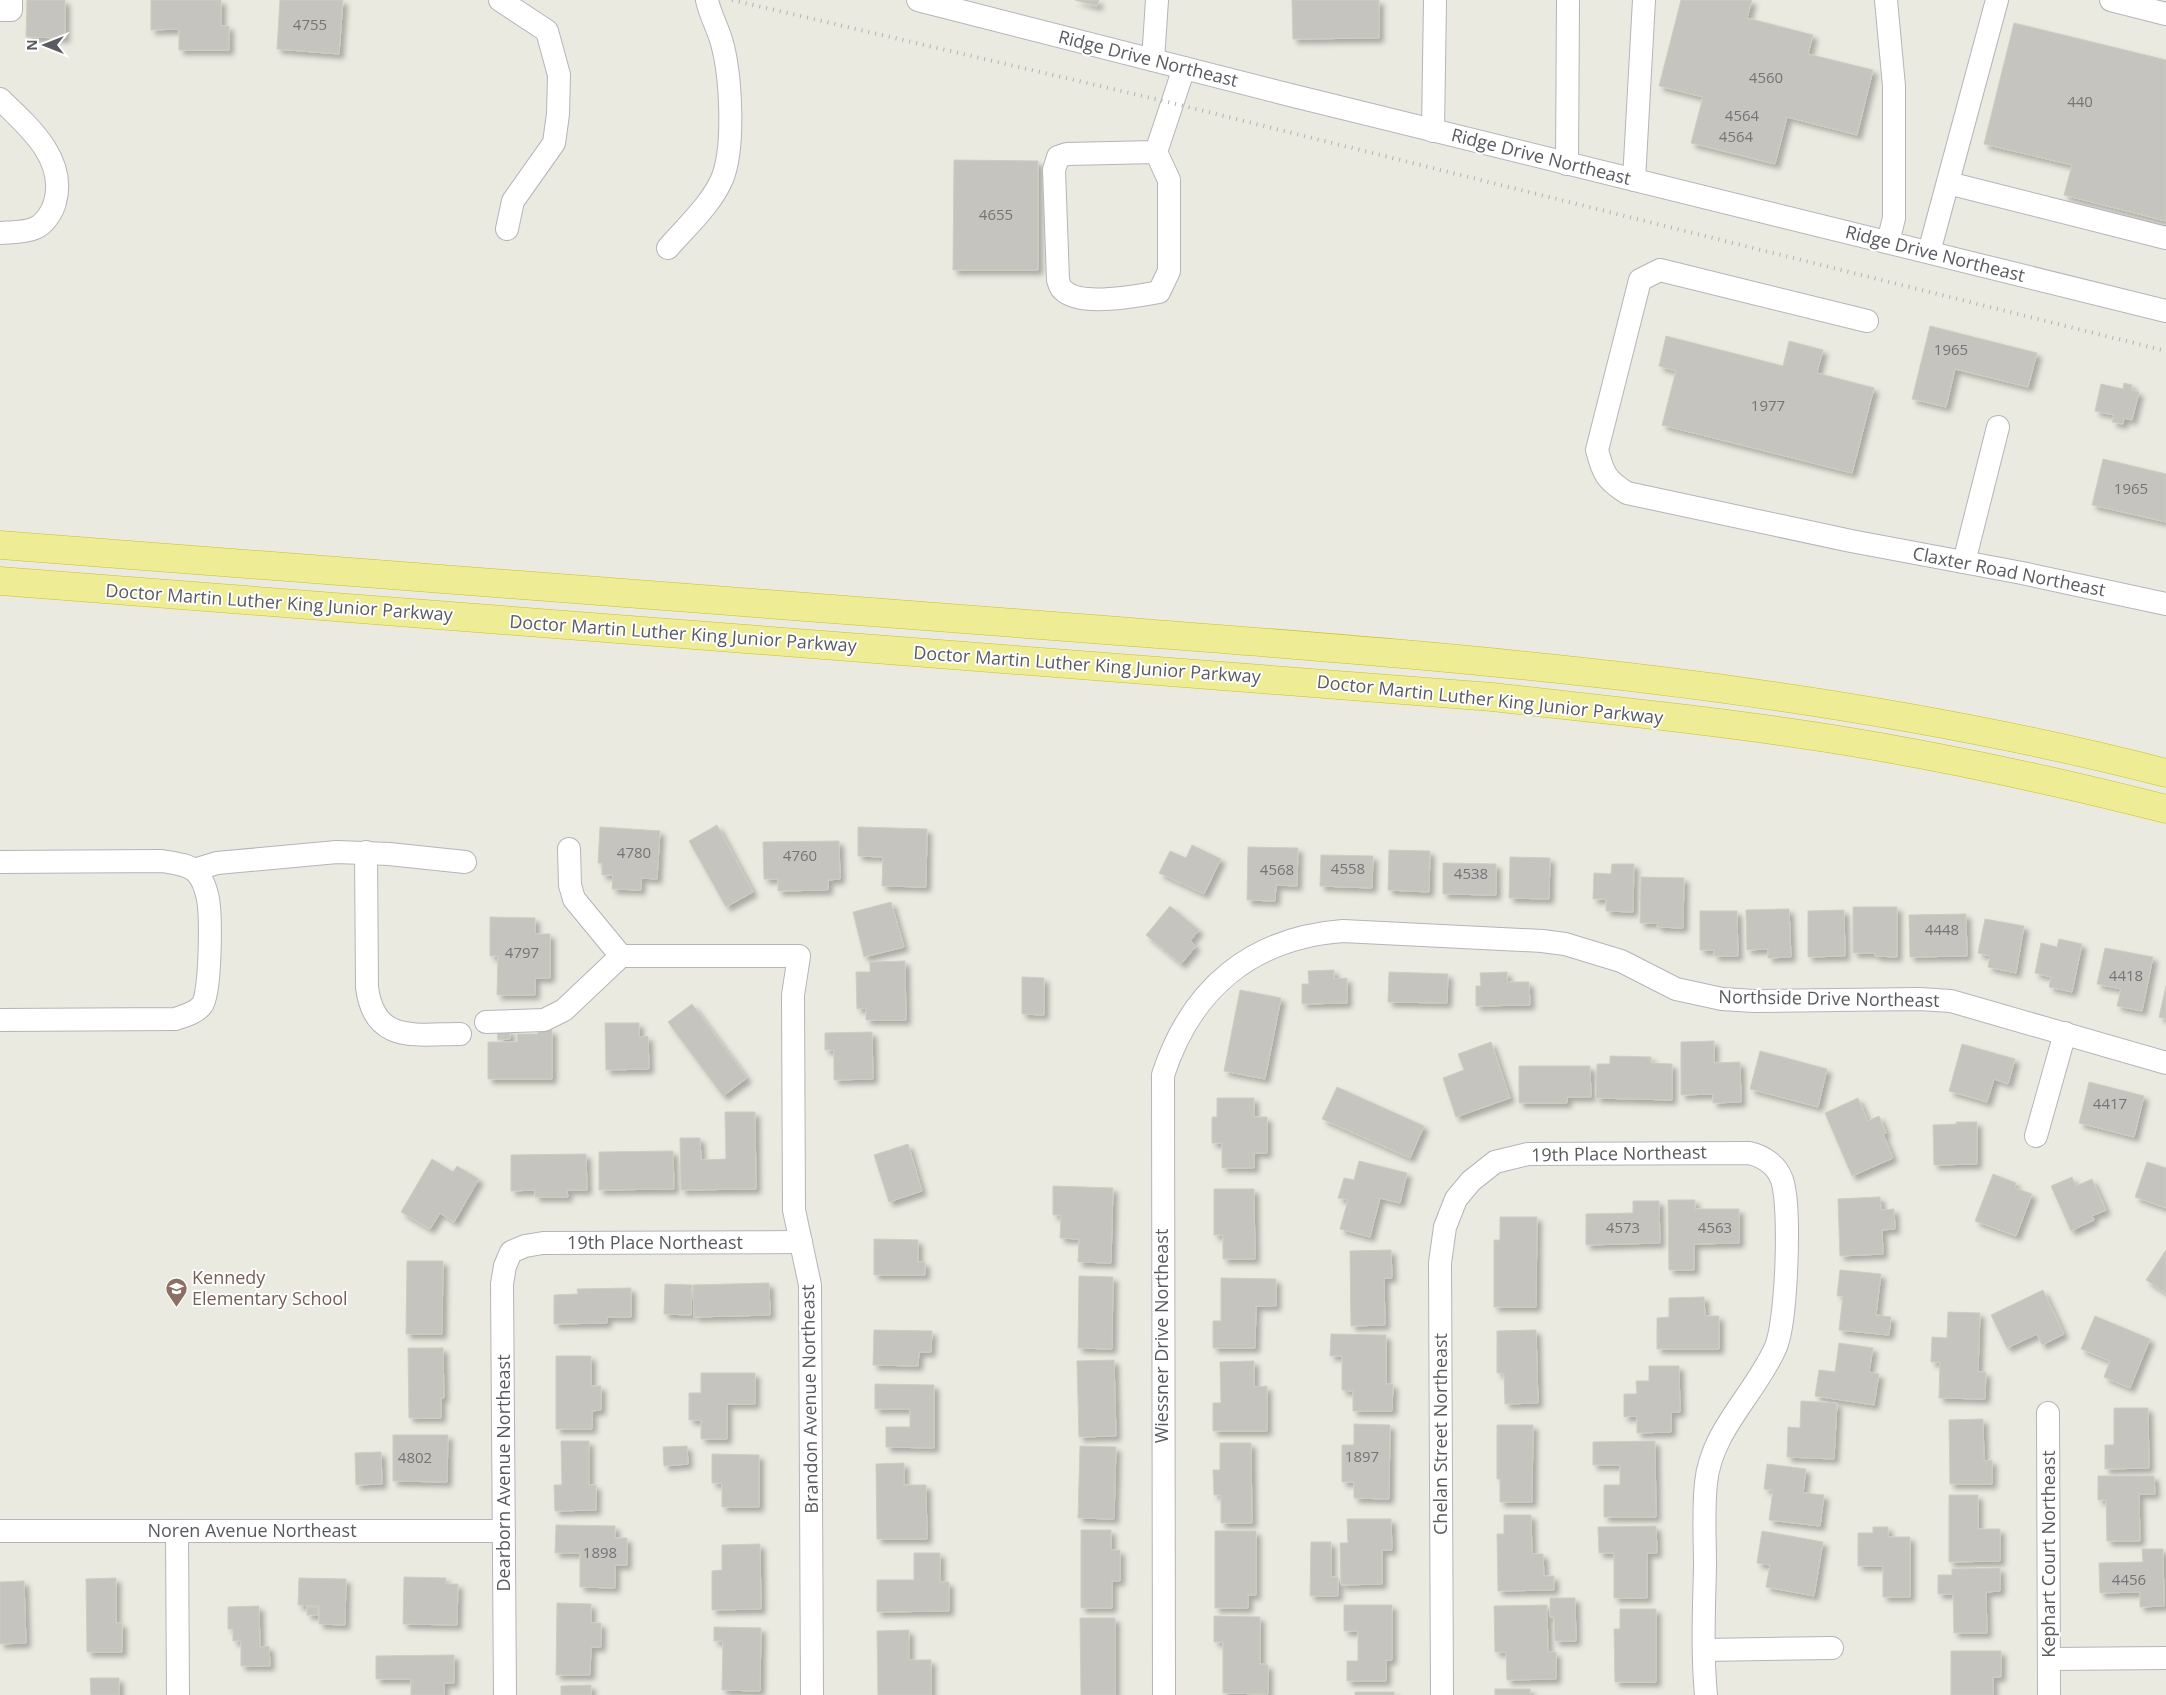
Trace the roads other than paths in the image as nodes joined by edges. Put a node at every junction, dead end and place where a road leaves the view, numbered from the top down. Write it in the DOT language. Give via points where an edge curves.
graph roads {
  1 [pos="11,0"];
  2 [pos="500,0"];
  3 [pos="707,0"];
  4 [pos="918,0"];
  5 [pos="1157,0"];
  6 [pos="1435,0"];
  7 [pos="1568,0"];
  8 [pos="1644,0"];
  9 [pos="1886,0"];
  10 [pos="1997,0"];
  11 [pos="2111,0"];
  12 [pos="0,10"];
  13 [pos="2166,14"];
  14 [pos="1153,60"];
  15 [pos="1184,68"];
  16 [pos="0,99"];
  17 [pos="1433,131"];
  18 [pos="1156,152"];
  19 [pos="1567,164"];
  20 [pos="1634,180"];
  21 [pos="1948,183"];
  22 [pos="507,229"];
  23 [pos="0,233"];
  24 [pos="2166,238"];
  25 [pos="1888,242"];
  26 [pos="668,248"];
  27 [pos="1929,252"];
  28 [pos="2166,311"];
  29 [pos="1867,321"];
  30 [pos="1998,427"];
  31 [pos="0,545"];
  32 [pos="1964,562"];
  33 [pos="0,581"];
  34 [pos="2166,604"];
  35 [pos="2166,773"];
  36 [pos="2166,809"];
  37 [pos="569,849"];
  38 [pos="366,852"];
  39 [pos="0,862"];
  40 [pos="465,862"];
  41 [pos="194,870"];
  42 [pos="620,956"];
  43 [pos="1209,989"];
  44 [pos="0,1020"];
  45 [pos="486,1022"];
  46 [pos="2065,1033"];
  47 [pos="460,1034"];
  48 [pos="2166,1063"];
  49 [pos="2036,1136"];
  50 [pos="1471,1181"];
  51 [pos="801,1242"];
  52 [pos="512,1252"];
  53 [pos="2048,1413"];
  54 [pos="0,1531"];
  55 [pos="177,1531"];
  56 [pos="504,1531"];
  57 [pos="1832,1648"];
  58 [pos="1704,1650"];
  59 [pos="2166,1658"];
  60 [pos="2049,1659"];
  61 [pos="178,1695"];
  62 [pos="505,1695"];
  63 [pos="812,1695"];
  64 [pos="1164,1695"];
  65 [pos="1442,1695"];
  66 [pos="1706,1695"];
  67 [pos="2049,1695"];
  1 -- 12 [label="street" via="11,10"];
  2 -- 22 [label="street" via="547,30 560,75 554,143 513,202"];
  3 -- 26 [label="street" via="728,70 727,158 721,180"];
  4 -- 14 [label="street, Ridge Drive Northeast"];
  5 -- 14 [label="street"];
  6 -- 17 [label="street"];
  7 -- 19 [label="street"];
  8 -- 20 [label="street"];
  9 -- 25 [label="street" via="1894,95 1894,218"];
  10 -- 21 [label="street"];
  11 -- 13 [label="street"];
  14 -- 15 [label="street, Ridge Drive Northeast"];
  15 -- 17 [label="street, Ridge Drive Northeast"];
  15 -- 18 [label="street"];
  16 -- 23 [label="street" via="37,135 57,171 58,194 53,211 35,228"];
  17 -- 19 [label="street, Ridge Drive Northeast"];
  18 -- 18 [label="street" via="1169,180 1169,272 1159,292 1099,299 1073,296 1062,290 1058,280 1054,170 1058,157 1067,154"];
  19 -- 20 [label="street, Ridge Drive Northeast"];
  20 -- 25 [label="street, Ridge Drive Northeast"];
  21 -- 24 [label="street"];
  21 -- 27 [label="street"];
  25 -- 27 [label="street, Ridge Drive Northeast"];
  27 -- 28 [label="street, Ridge Drive Northeast"];
  29 -- 32 [label="street, Claxter Road Northeast" via="1660,270 1640,280 1597,450 1602,471 1627,493 1851,542"];
  30 -- 32 [label="street"];
  31 -- 35 [label="highway, Doctor Martin Luther King Junior Parkway" via="1350,649 1601,672 1891,713 2008,735"];
  32 -- 34 [label="street, Claxter Road Northeast"];
  33 -- 36 [label="highway, Doctor Martin Luther King Junior Parkway" via="1492,697 1832,739 1947,759"];
  37 -- 42 [label="street" via="570,886 574,900"];
  38 -- 40 [label="street"];
  38 -- 41 [label="street" via="230,861"];
  38 -- 47 [label="street" via="367,987 369,1004 376,1018 402,1034"];
  39 -- 41 [label="street" via="162,861"];
  41 -- 44 [label="street" via="205,886 208,900 208,989 202,1005 187,1016 175,1019"];
  42 -- 45 [label="street" via="564,1010 544,1020"];
  42 -- 51 [label="street, Brandon Avenue Northeast" via="799,956 792,995 794,1210"];
  43 -- 46 [label="street, Northside Drive Northeast" via="1262,952 1288,941 1317,933 1368,931 1565,944 1621,960 1676,988 1722,999 1951,1001"];
  43 -- 64 [label="street, Wiessner Drive Northeast" via="1172,1046 1162,1083"];
  46 -- 48 [label="street, Northside Drive Northeast"];
  46 -- 49 [label="street"];
  50 -- 58 [label="street, 19th Place Northeast" via="1495,1162 1528,1154 1749,1153 1761,1156 1782,1179 1786,1199 1783,1326 1775,1349 1712,1452 1706,1483"];
  50 -- 65 [label="street, Chelan Street Northeast" via="1456,1199 1444,1227 1440,1263"];
  51 -- 52 [label="street, 19th Place Northeast" via="543,1244 525,1246"];
  51 -- 63 [label="street, Brandon Avenue Northeast" via="810,1286"];
  52 -- 56 [label="street, Dearborn Avenue Northeast" via="502,1284"];
  53 -- 60 [label="street, Kephart Court Northeast"];
  54 -- 55 [label="street, Noren Avenue Northeast"];
  55 -- 56 [label="street, Noren Avenue Northeast"];
  55 -- 61 [label="street"];
  56 -- 62 [label="street, Dearborn Avenue Northeast"];
  57 -- 58 [label="street"];
  58 -- 66 [label="street"];
  59 -- 60 [label="street"];
  60 -- 67 [label="street, Kephart Court Northeast"];
}
